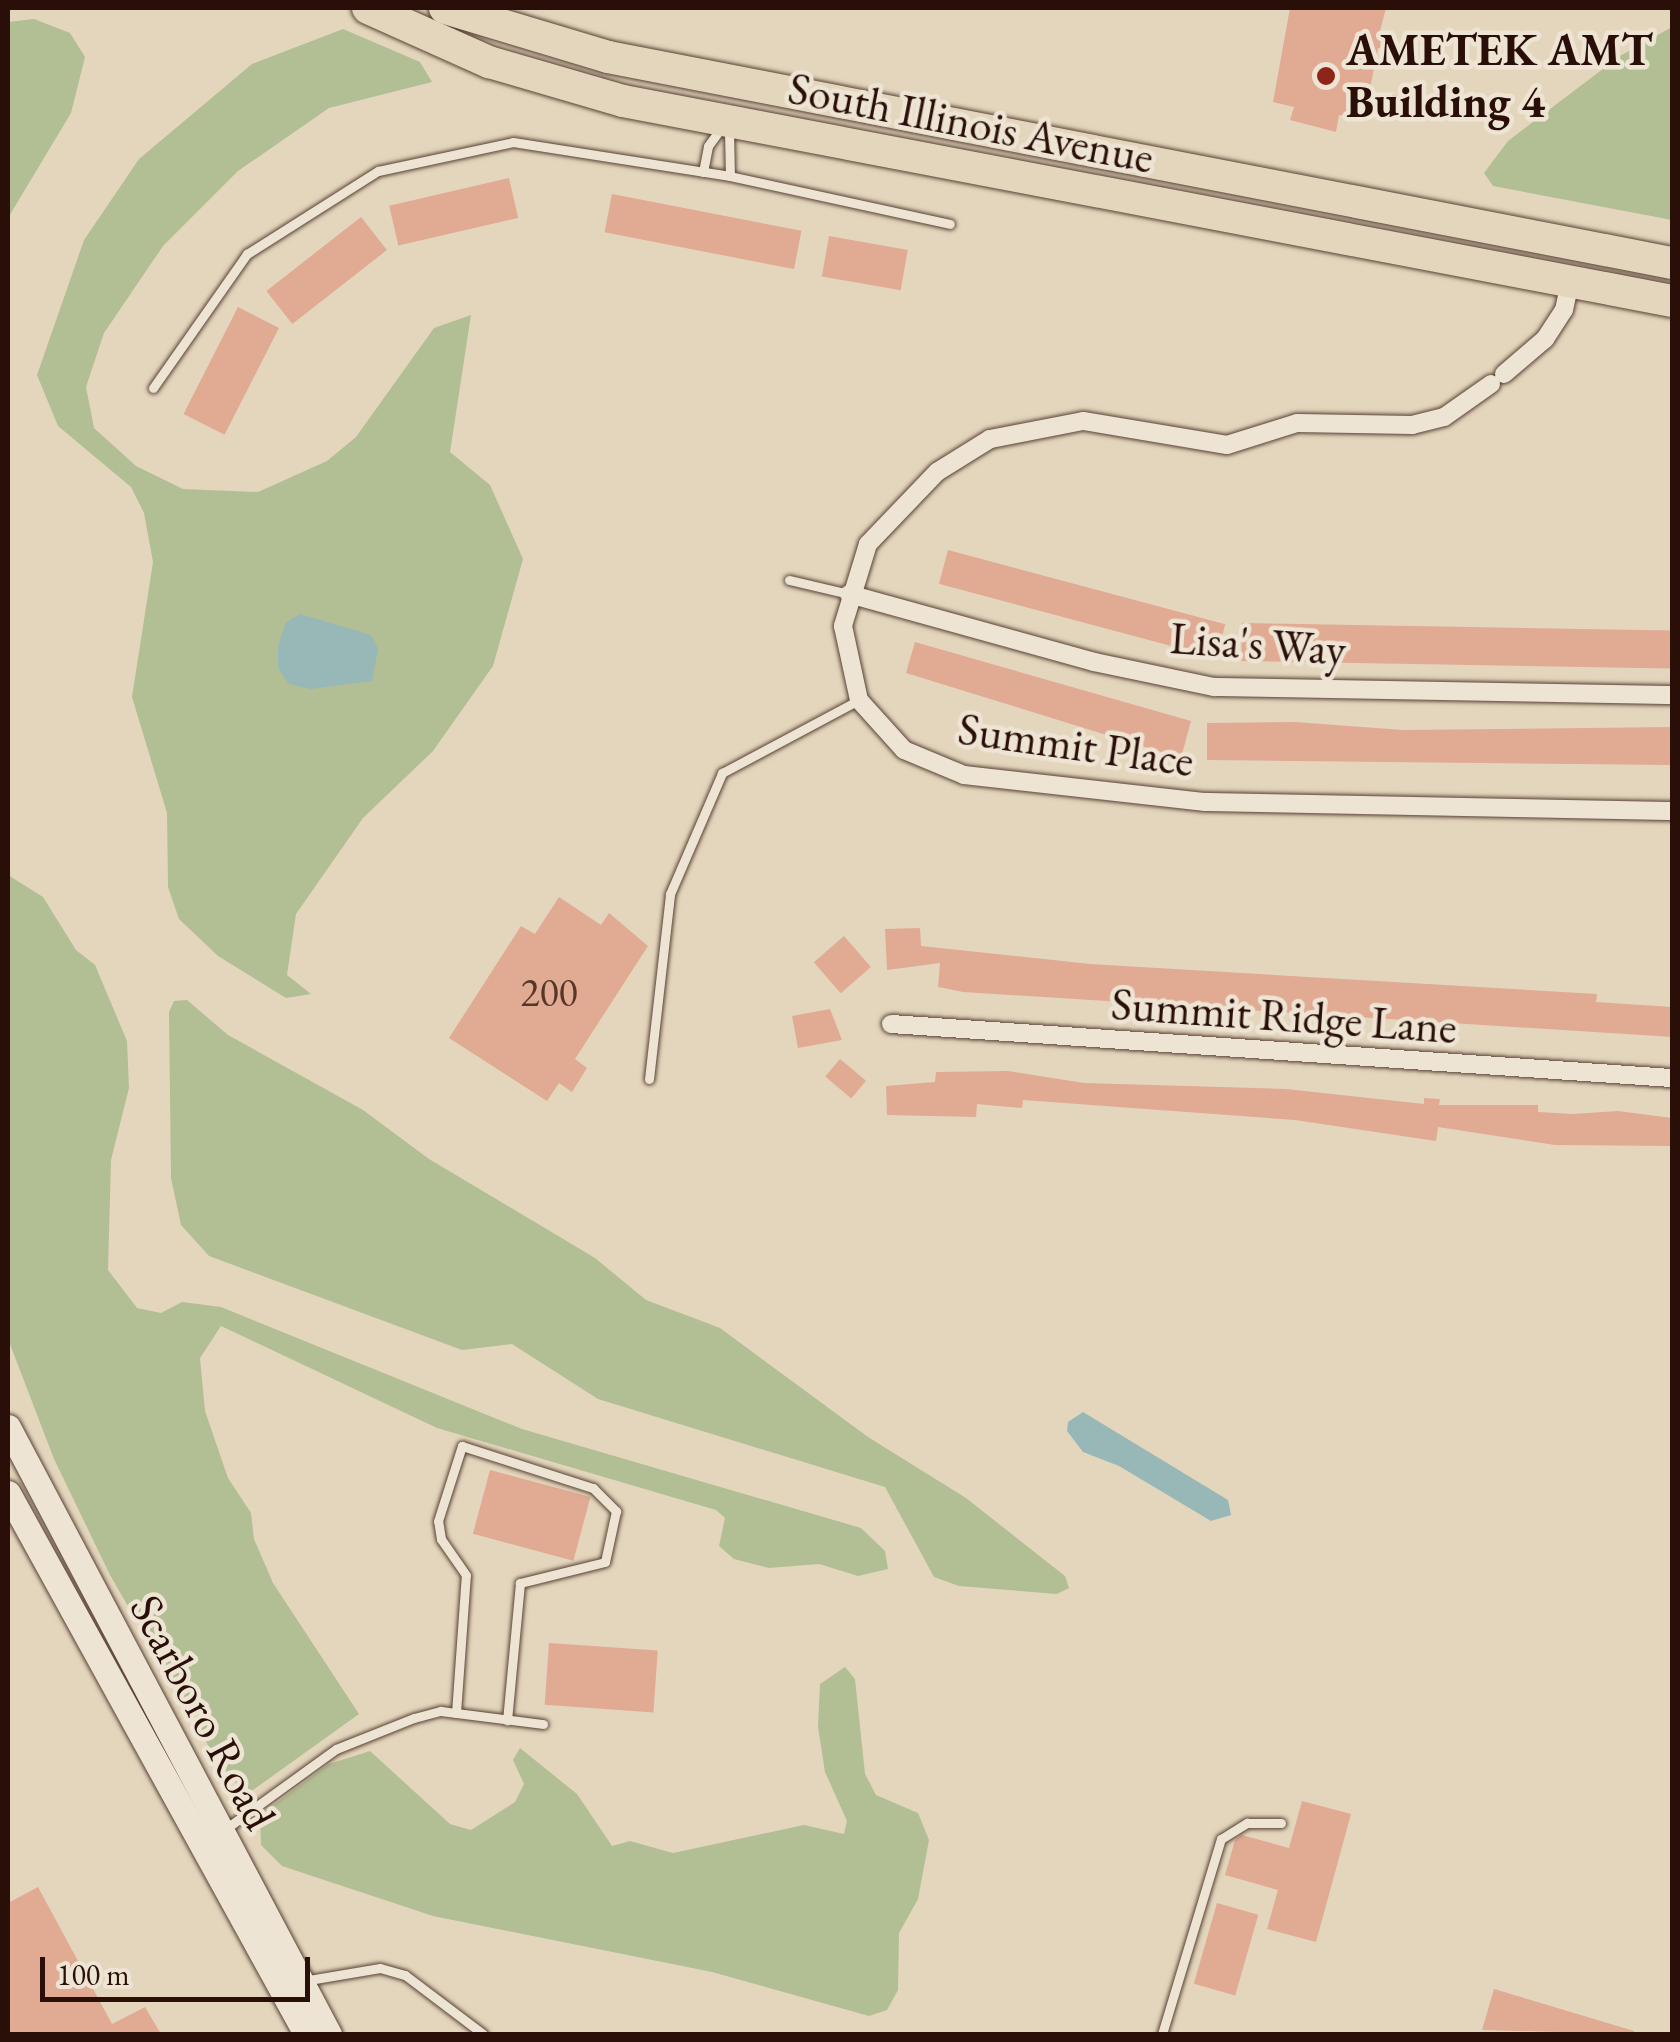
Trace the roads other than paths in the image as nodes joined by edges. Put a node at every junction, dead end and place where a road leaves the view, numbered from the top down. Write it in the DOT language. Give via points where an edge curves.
graph roads {
  1 [pos="368,8"];
  2 [pos="445,8"];
  3 [pos="733,82"];
  4 [pos="726,121"];
  5 [pos="703,172"];
  6 [pos="730,176"];
  7 [pos="950,224"];
  8 [pos="1575,244"];
  9 [pos="1672,262"];
  10 [pos="1570,282"];
  11 [pos="1672,301"];
  12 [pos="153,388"];
  13 [pos="788,580"];
  14 [pos="849,594"];
  15 [pos="1672,695"];
  16 [pos="859,700"];
  17 [pos="1672,811"];
  18 [pos="891,1024"];
  19 [pos="1672,1078"];
  20 [pos="649,1079"];
  21 [pos="8,1427"];
  22 [pos="8,1461"];
  23 [pos="8,1493"];
  24 [pos="456,1713"];
  25 [pos="507,1720"];
  26 [pos="543,1724"];
  27 [pos="192,1787"];
  28 [pos="1282,1824"];
  29 [pos="210,1839"];
  30 [pos="292,1985"];
  31 [pos="306,2034"];
  32 [pos="329,2034"];
  33 [pos="482,2034"];
  34 [pos="1162,2034"];
  1 -- 4 [label="highway, South Illinois Avenue" via="434,41 543,81"];
  2 -- 3 [label="highway, South Illinois Avenue" via="608,58"];
  3 -- 4 [label="highway"];
  3 -- 8 [label="highway, South Illinois Avenue"];
  4 -- 5 [label="lane" via="708,146"];
  4 -- 6 [label="lane" via="734,151"];
  4 -- 10 [label="highway, South Illinois Avenue"];
  5 -- 6 [label="lane"];
  5 -- 12 [label="lane" via="513,142 378,171 246,254"];
  6 -- 7 [label="lane"];
  8 -- 9 [label="highway, South Illinois Avenue"];
  8 -- 10 [label="main road"];
  10 -- 11 [label="highway, South Illinois Avenue"];
  10 -- 14 [label="street" via="1564,310 1545,340 1444,417 1412,424 1297,423 1227,445 1083,421 990,439 937,472 889,517 868,544"];
  13 -- 14 [label="lane"];
  14 -- 15 [label="street, Lisa's Way" via="1094,662 1214,687"];
  14 -- 16 [label="street" via="844,626"];
  16 -- 17 [label="street, Summit Place" via="904,750 964,775 1206,802"];
  16 -- 20 [label="lane" via="722,773 670,894"];
  18 -- 19 [label="street, Summit Ridge Lane"];
  21 -- 27 [label="main road, Scarboro Road"];
  22 -- 27 [label="main road" via="115,1667"];
  23 -- 29 [label="main road, Scarboro Road"];
  24 -- 25 [label="lane"];
  24 -- 25 [label="lane" via="466,1574 441,1539 438,1521 462,1446 592,1488 616,1511 605,1562 520,1583"];
  24 -- 29 [label="lane" via="414,1718 336,1749"];
  25 -- 26 [label="lane"];
  27 -- 29 [label="main road, Scarboro Road"];
  28 -- 34 [label="lane" via="1247,1823 1221,1839"];
  29 -- 30 [label="main road, Scarboro Road"];
  30 -- 31 [label="main road, Scarboro Road"];
  30 -- 32 [label="main road, Scarboro Road"];
  30 -- 33 [label="lane" via="380,1968 405,1975"];
}
